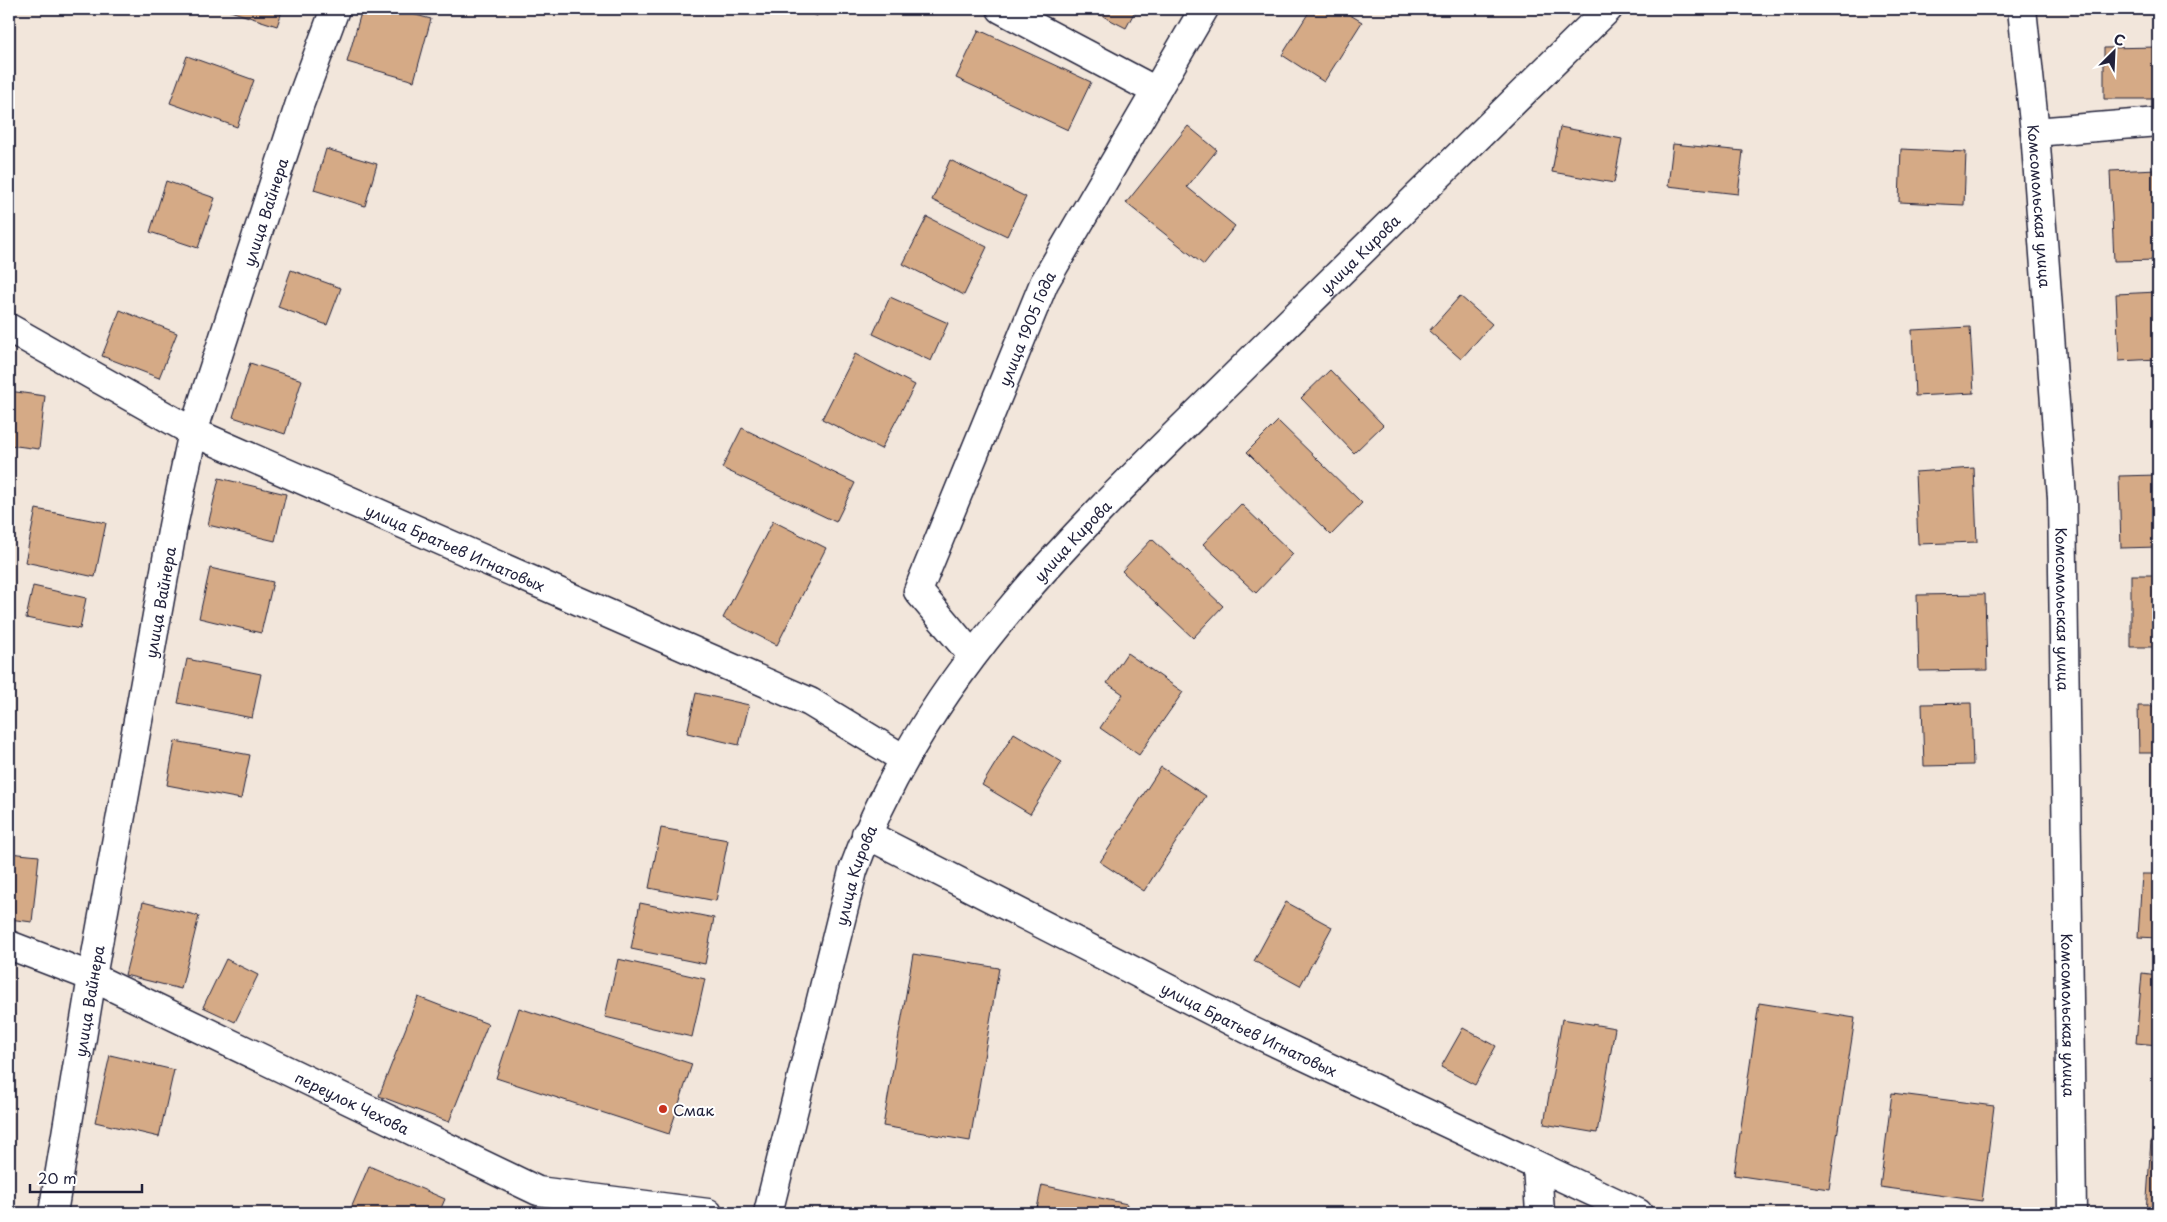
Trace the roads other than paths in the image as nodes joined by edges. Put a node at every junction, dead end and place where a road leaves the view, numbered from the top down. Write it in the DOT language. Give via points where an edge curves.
graph roads {
  1 [pos="335,9"];
  2 [pos="1001,9"];
  3 [pos="1204,9"];
  4 [pos="1608,9"];
  5 [pos="2022,9"];
  6 [pos="1156,91"];
  7 [pos="2158,122"];
  8 [pos="2034,132"];
  9 [pos="9,328"];
  10 [pos="193,432"];
  11 [pos="972,655"];
  12 [pos="904,759"];
  13 [pos="866,834"];
  14 [pos="9,945"];
  15 [pos="92,977"];
  16 [pos="1537,1166"];
  17 [pos="53,1213"];
  18 [pos="708,1213"];
  19 [pos="768,1213"];
  20 [pos="1540,1213"];
  21 [pos="1638,1213"];
  22 [pos="2072,1213"];
  1 -- 10 [label="street, улица Вайнера" via="300,103"];
  2 -- 6 [label="street"];
  3 -- 6 [label="street, улица 1905 Года"];
  4 -- 11 [label="street, улица Кирова" via="1072,538"];
  5 -- 8 [label="street, Комсомольская улица"];
  6 -- 11 [label="street, улица 1905 Года" via="1044,283 918,591"];
  7 -- 8 [label="street"];
  8 -- 22 [label="street, Комсомольская улица" via="2062,498"];
  9 -- 10 [label="street, улица Братьев Игнатовых"];
  10 -- 12 [label="street, улица Братьев Игнатовых" via="810,702"];
  10 -- 15 [label="street, улица Вайнера"];
  11 -- 12 [label="street, улица Кирова"];
  12 -- 13 [label="street, улица Кирова"];
  13 -- 16 [label="street, улица Братьев Игнатовых" via="1247,1029"];
  13 -- 19 [label="street, улица Кирова" via="853,871"];
  14 -- 15 [label="street, переулок Чехова"];
  15 -- 17 [label="street, улица Вайнера"];
  15 -- 18 [label="street, переулок Чехова" via="538,1191"];
  16 -- 20 [label="street"];
  16 -- 21 [label="street, улица Братьев Игнатовых"];
}
